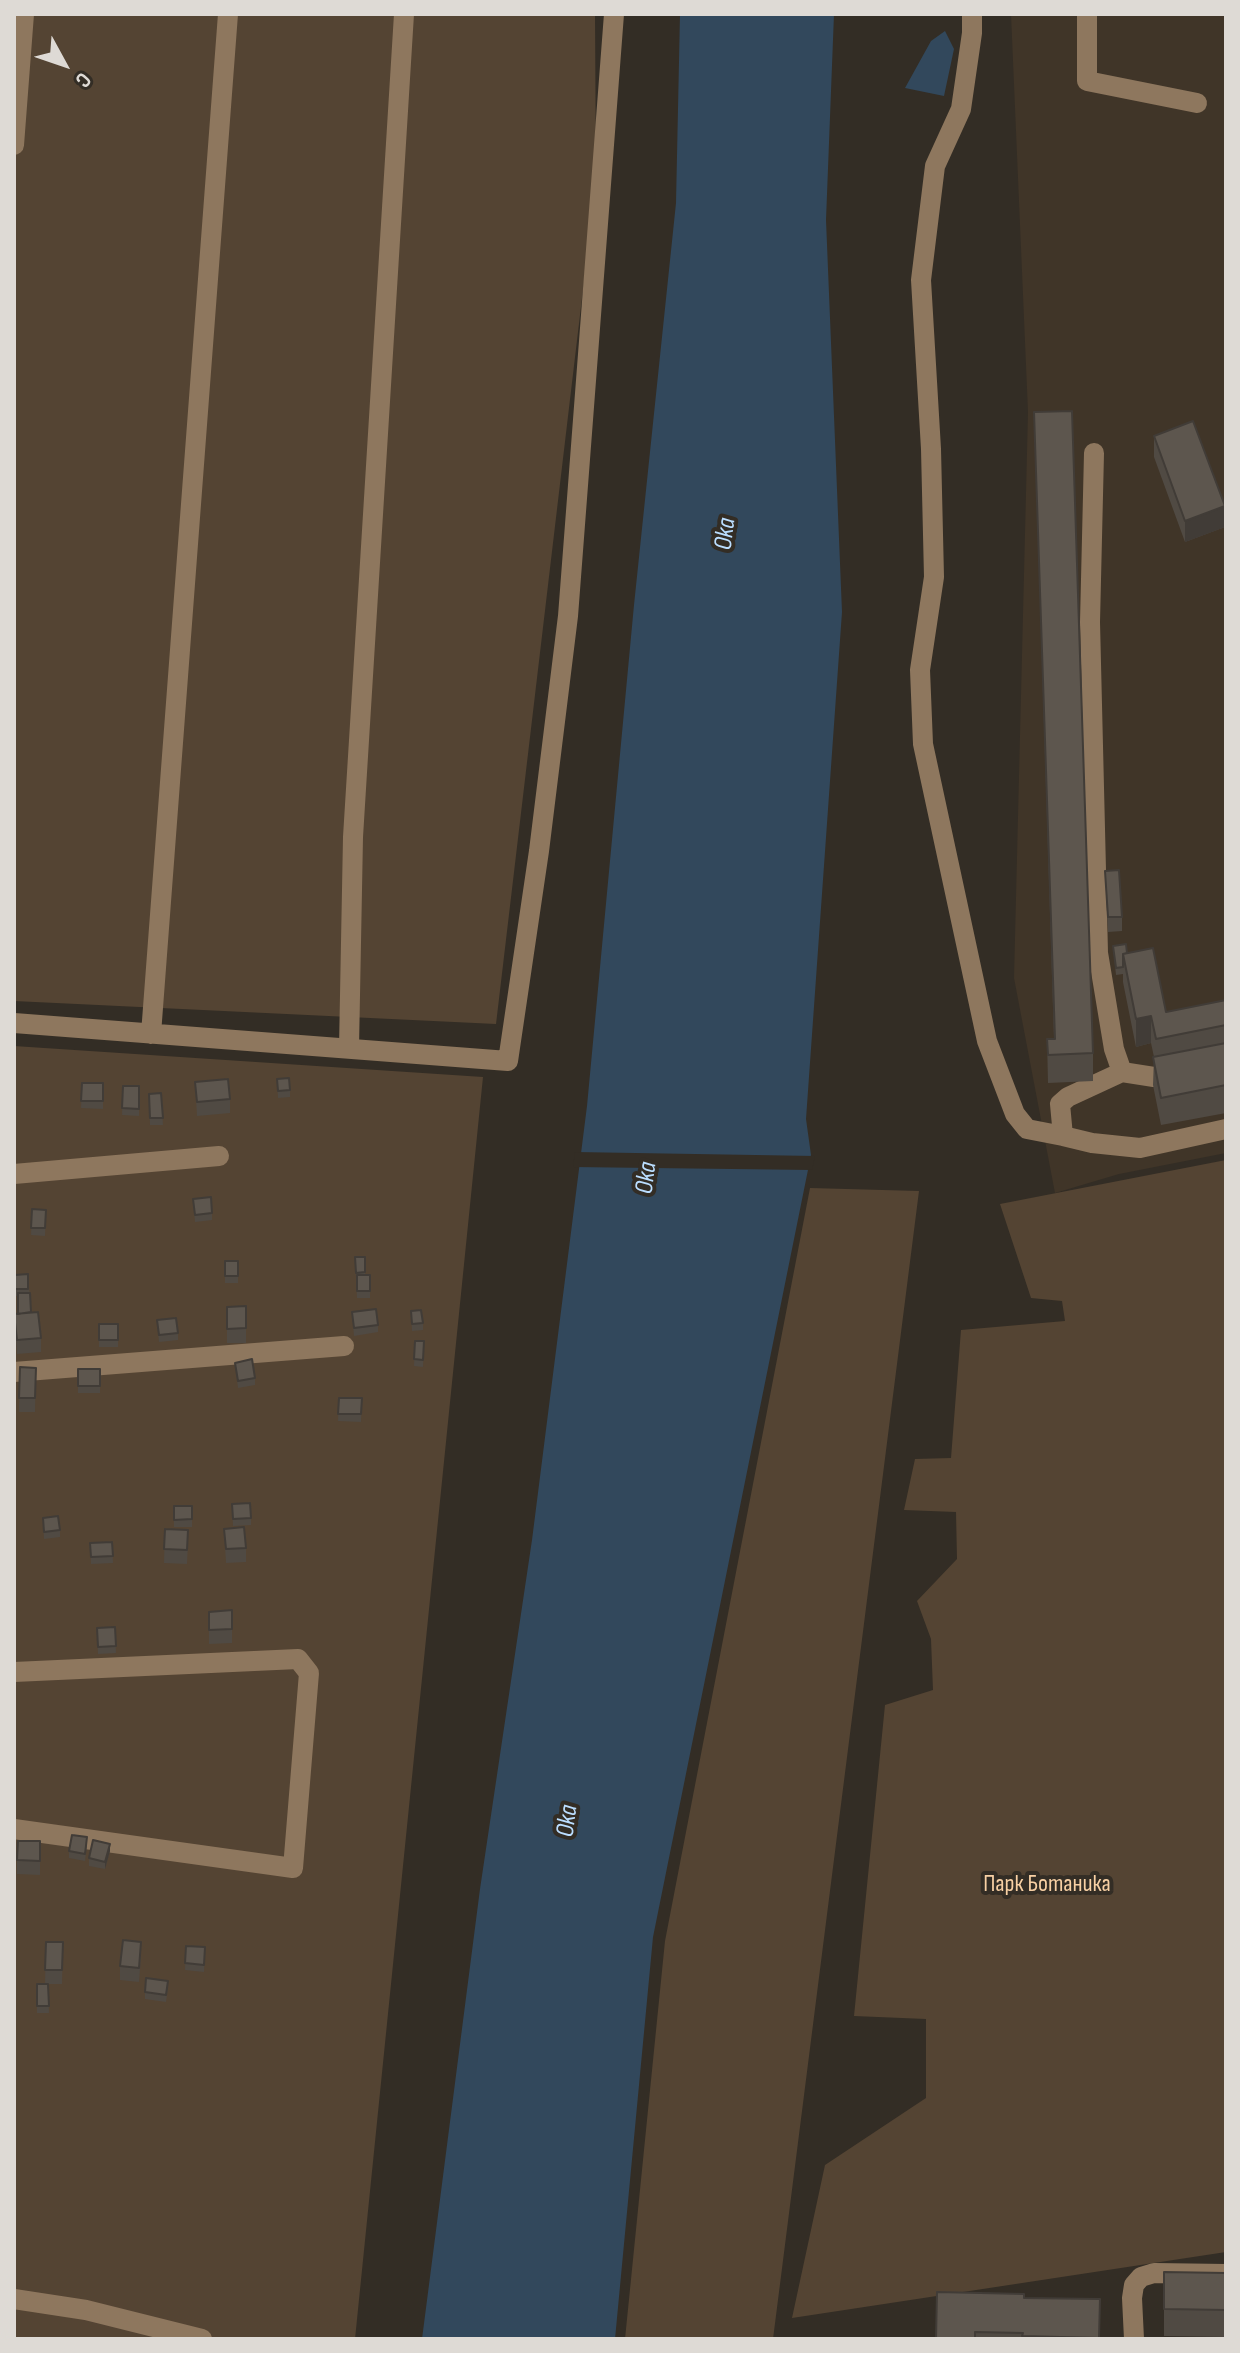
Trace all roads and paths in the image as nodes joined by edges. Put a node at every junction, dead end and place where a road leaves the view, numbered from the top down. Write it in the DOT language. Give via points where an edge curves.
graph roads {
  1 [pos="24,14"];
  2 [pos="228,14"];
  3 [pos="404,14"];
  4 [pos="614,14"];
  5 [pos="972,14"];
  6 [pos="1087,14"];
  7 [pos="1197,103"];
  8 [pos="14,145"];
  9 [pos="1094,453"];
  10 [pos="14,1023"];
  11 [pos="151,1034"];
  12 [pos="349,1048"];
  13 [pos="1226,1062"];
  14 [pos="1122,1072"];
  15 [pos="1226,1129"];
  16 [pos="1063,1136"];
  17 [pos="219,1156"];
  18 [pos="14,1174"];
  19 [pos="344,1346"];
  20 [pos="14,1372"];
  21 [pos="14,1672"];
  22 [pos="14,1829"];
  23 [pos="1226,2274"];
  24 [pos="14,2299"];
  25 [pos="202,2339"];
  26 [pos="1134,2339"];
  1 -- 8 [label="street"];
  2 -- 11 [label="street"];
  3 -- 12 [label="street" via="354,821"];
  4 -- 12 [label="street" via="568,616 508,1061"];
  5 -- 16 [label="street" via="961,109 935,166 921,280 934,577 920,670 923,744 987,1041 1015,1114 1027,1129"];
  6 -- 7 [label="street" via="1087,81"];
  9 -- 14 [label="street" via="1090,622 1098,953"];
  10 -- 11 [label="street"];
  11 -- 12 [label="street"];
  13 -- 14 [label="street" via="1154,1077"];
  14 -- 16 [label="street" via="1060,1104"];
  15 -- 16 [label="street" via="1140,1148"];
  17 -- 18 [label="street"];
  19 -- 20 [label="street"];
  21 -- 22 [label="street" via="298,1659 309,1673 293,1868"];
  23 -- 26 [label="street" via="1141,2277 1132,2298"];
  24 -- 25 [label="street" via="86,2310"];
}
